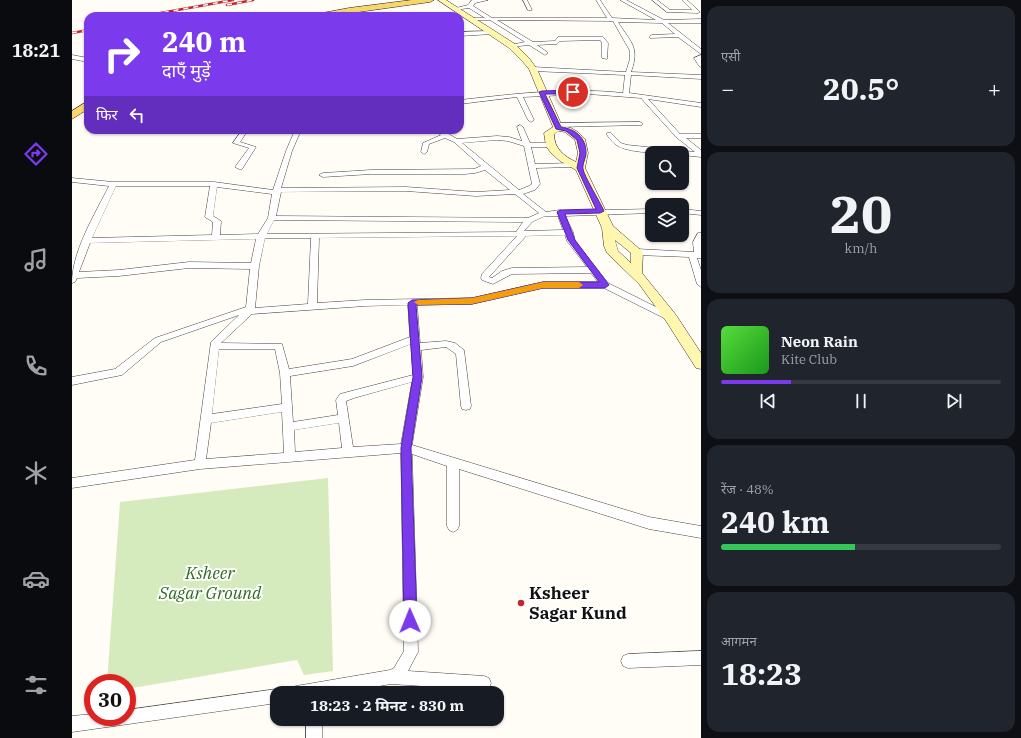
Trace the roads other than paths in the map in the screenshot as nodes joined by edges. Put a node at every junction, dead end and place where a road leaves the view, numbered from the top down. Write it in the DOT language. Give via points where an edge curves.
graph roads {
  1 [pos="419,0"];
  2 [pos="430,0"];
  3 [pos="441,0"];
  4 [pos="486,0"];
  5 [pos="525,0"];
  6 [pos="598,0"];
  7 [pos="622,0"];
  8 [pos="654,0"];
  9 [pos="684,0"];
  10 [pos="473,3"];
  11 [pos="689,5"];
  12 [pos="701,5"];
  13 [pos="454,9"];
  14 [pos="530,9"];
  15 [pos="669,11"];
  16 [pos="328,12"];
  17 [pos="338,12"];
  18 [pos="459,12"];
  19 [pos="654,12"];
  20 [pos="662,12"];
  21 [pos="647,13"];
  22 [pos="699,13"];
  23 [pos="464,15"];
  24 [pos="470,19"];
  25 [pos="492,19"];
  26 [pos="612,19"];
  27 [pos="701,21"];
  28 [pos="663,22"];
  29 [pos="490,33"];
  30 [pos="464,34"];
  31 [pos="680,35"];
  32 [pos="652,37"];
  33 [pos="531,43"];
  34 [pos="512,46"];
  35 [pos="701,52"];
  36 [pos="545,54"];
  37 [pos="72,57"];
  38 [pos="701,57"];
  39 [pos="605,58"];
  40 [pos="84,59"];
  41 [pos="701,65"];
  42 [pos="533,69"];
  43 [pos="628,73"];
  44 [pos="701,77"];
  45 [pos="542,92"];
  46 [pos="519,95"];
  47 [pos="626,95"];
  48 [pos="643,97"];
  49 [pos="464,102"];
  50 [pos="701,105"];
  51 [pos="84,107"];
  52 [pos="84,114"];
  53 [pos="72,116"];
  54 [pos="531,120"];
  55 [pos="72,123"];
  56 [pos="640,124"];
  57 [pos="558,126"];
  58 [pos="520,127"];
  59 [pos="243,134"];
  60 [pos="296,134"];
  61 [pos="609,134"];
  62 [pos="446,135"];
  63 [pos="678,136"];
  64 [pos="701,136"];
  65 [pos="456,141"];
  66 [pos="550,144"];
  67 [pos="527,145"];
  68 [pos="645,149"];
  69 [pos="424,152"];
  70 [pos="689,153"];
  71 [pos="701,154"];
  72 [pos="532,166"];
  73 [pos="576,166"];
  74 [pos="239,167"];
  75 [pos="486,167"];
  76 [pos="323,175"];
  77 [pos="72,180"];
  78 [pos="113,184"];
  79 [pos="214,184"];
  80 [pos="278,192"];
  81 [pos="517,192"];
  82 [pos="600,211"];
  83 [pos="645,211"];
  84 [pos="560,212"];
  85 [pos="689,212"];
  86 [pos="701,213"];
  87 [pos="544,214"];
  88 [pos="272,218"];
  89 [pos="529,220"];
  90 [pos="608,228"];
  91 [pos="569,232"];
  92 [pos="521,234"];
  93 [pos="701,235"];
  94 [pos="261,236"];
  95 [pos="315,236"];
  96 [pos="216,238"];
  97 [pos="87,242"];
  98 [pos="637,252"];
  99 [pos="697,255"];
  100 [pos="255,266"];
  101 [pos="593,270"];
  102 [pos="636,275"];
  103 [pos="73,278"];
  104 [pos="701,284"];
  105 [pos="605,285"];
  106 [pos="412,303"];
  107 [pos="312,307"];
  108 [pos="251,310"];
  109 [pos="671,318"];
  110 [pos="415,343"];
  111 [pos="215,346"];
  112 [pos="701,364"];
  113 [pos="285,373"];
  114 [pos="418,377"];
  115 [pos="72,381"];
  116 [pos="466,406"];
  117 [pos="287,407"];
  118 [pos="344,418"];
  119 [pos="206,419"];
  120 [pos="288,427"];
  121 [pos="406,448"];
  122 [pos="348,453"];
  123 [pos="290,458"];
  124 [pos="453,462"];
  125 [pos="200,464"];
  126 [pos="72,483"];
  127 [pos="453,526"];
  128 [pos="701,532"];
  129 [pos="701,658"];
  130 [pos="628,661"];
  131 [pos="391,677"];
  132 [pos="484,683"];
  133 [pos="344,686"];
  134 [pos="270,697"];
  135 [pos="136,715"];
  136 [pos="84,722"];
  137 [pos="72,724"];
  138 [pos="314,726"];
  139 [pos="314,738"];
  1 -- 16 [label="main road"];
  2 -- 17 [label="main road"];
  3 -- 13 [label="street"];
  4 -- 10 [label="street"];
  5 -- 14 [label="street"];
  6 -- 26 [label="street"];
  7 -- 21 [label="street"];
  8 -- 15 [label="street"];
  9 -- 11 [label="street"];
  10 -- 13 [label="street"];
  10 -- 25 [label="street"];
  11 -- 12 [label="street"];
  11 -- 22 [label="street"];
  13 -- 18 [label="street"];
  15 -- 20 [label="street"];
  15 -- 22 [label="street"];
  19 -- 21 [label="street"];
  21 -- 28 [label="street"];
  23 -- 24 [label="street"];
  24 -- 25 [label="street"];
  24 -- 29 [label="street"];
  25 -- 26 [label="street"];
  25 -- 33 [label="street"];
  26 -- 28 [label="street"];
  26 -- 43 [label="street" via="633,51"];
  27 -- 28 [label="street"];
  28 -- 31 [label="street"];
  29 -- 30 [label="street"];
  29 -- 34 [label="street"];
  31 -- 32 [label="street"];
  31 -- 35 [label="street"];
  33 -- 34 [label="street"];
  33 -- 36 [label="street"];
  33 -- 39 [label="street" via="557,42 562,38 601,38 605,43"];
  34 -- 42 [label="street"];
  37 -- 40 [label="street"];
  38 -- 41 [label="street" via="697,58"];
  42 -- 43 [label="street"];
  42 -- 45 [label="street"];
  43 -- 44 [label="street"];
  43 -- 47 [label="street"];
  45 -- 46 [label="street"];
  45 -- 47 [label="street"];
  45 -- 57 [label="street"];
  46 -- 49 [label="street"];
  46 -- 54 [label="street"];
  47 -- 48 [label="street"];
  48 -- 50 [label="street"];
  48 -- 63 [label="street"];
  51 -- 53 [label="main road"];
  52 -- 55 [label="main road"];
  56 -- 57 [label="street"];
  57 -- 66 [label="street" via="549,133"];
  57 -- 73 [label="street" via="580,139 583,153"];
  58 -- 67 [label="street"];
  59 -- 74 [label="street" via="236,143 253,147"];
  60 -- 80 [label="street"];
  61 -- 68 [label="street" via="626,147"];
  62 -- 65 [label="street"];
  62 -- 69 [label="street" via="426,143"];
  63 -- 64 [label="street"];
  63 -- 71 [label="street"];
  65 -- 67 [label="street" via="497,138"];
  65 -- 75 [label="street"];
  66 -- 67 [label="street"];
  66 -- 73 [label="street" via="558,155"];
  67 -- 72 [label="street"];
  70 -- 71 [label="street"];
  72 -- 73 [label="street"];
  72 -- 81 [label="street" via="536,184 532,188"];
  73 -- 82 [label="street"];
  75 -- 76 [label="street" via="465,172"];
  75 -- 81 [label="street"];
  77 -- 78 [label="street"];
  78 -- 79 [label="street"];
  78 -- 97 [label="street"];
  79 -- 80 [label="street"];
  79 -- 96 [label="street" via="209,217 217,221"];
  80 -- 81 [label="street"];
  80 -- 88 [label="street"];
  81 -- 87 [label="street"];
  82 -- 83 [label="street"];
  82 -- 84 [label="street"];
  82 -- 90 [label="street"];
  84 -- 87 [label="street"];
  84 -- 91 [label="street"];
  85 -- 86 [label="street"];
  87 -- 89 [label="street"];
  88 -- 89 [label="street"];
  88 -- 94 [label="street"];
  89 -- 92 [label="street"];
  90 -- 98 [label="street"];
  90 -- 102 [label="street" via="613,253"];
  91 -- 92 [label="street"];
  91 -- 101 [label="street" via="571,240"];
  92 -- 95 [label="street"];
  92 -- 101 [label="street" via="485,278 493,281 505,273 519,270"];
  93 -- 99 [label="street" via="697,242"];
  94 -- 95 [label="street"];
  94 -- 96 [label="street"];
  94 -- 100 [label="street"];
  95 -- 107 [label="street"];
  96 -- 97 [label="street"];
  97 -- 103 [label="street"];
  98 -- 99 [label="street"];
  98 -- 102 [label="street"];
  99 -- 104 [label="street"];
  100 -- 103 [label="street" via="189,265"];
  100 -- 108 [label="street"];
  101 -- 105 [label="street"];
  102 -- 109 [label="street"];
  105 -- 106 [label="street" via="543,285 472,301"];
  105 -- 109 [label="street"];
  106 -- 107 [label="street"];
  106 -- 110 [label="street"];
  107 -- 108 [label="street"];
  108 -- 111 [label="street" via="216,342"];
  108 -- 115 [label="street" via="158,340 118,372"];
  109 -- 112 [label="street"];
  110 -- 113 [label="street" via="353,362"];
  110 -- 114 [label="street"];
  110 -- 116 [label="street" via="446,344 455,346 461,353"];
  111 -- 113 [label="street" via="279,346"];
  111 -- 119 [label="street"];
  113 -- 117 [label="street"];
  114 -- 118 [label="street" via="344,397 341,400"];
  114 -- 121 [label="street"];
  117 -- 119 [label="street"];
  117 -- 120 [label="street"];
  118 -- 120 [label="street"];
  118 -- 122 [label="street"];
  119 -- 125 [label="street"];
  120 -- 123 [label="street"];
  121 -- 122 [label="street"];
  121 -- 124 [label="street"];
  121 -- 131 [label="street" via="411,652 399,673"];
  122 -- 123 [label="street"];
  123 -- 125 [label="street"];
  124 -- 127 [label="street"];
  124 -- 128 [label="street" via="649,522"];
  125 -- 126 [label="street"];
  129 -- 130 [label="street"];
  131 -- 132 [label="street"];
  131 -- 133 [label="street"];
  134 -- 135 [label="street"];
  136 -- 137 [label="street"];
  138 -- 139 [label="street"];
}
